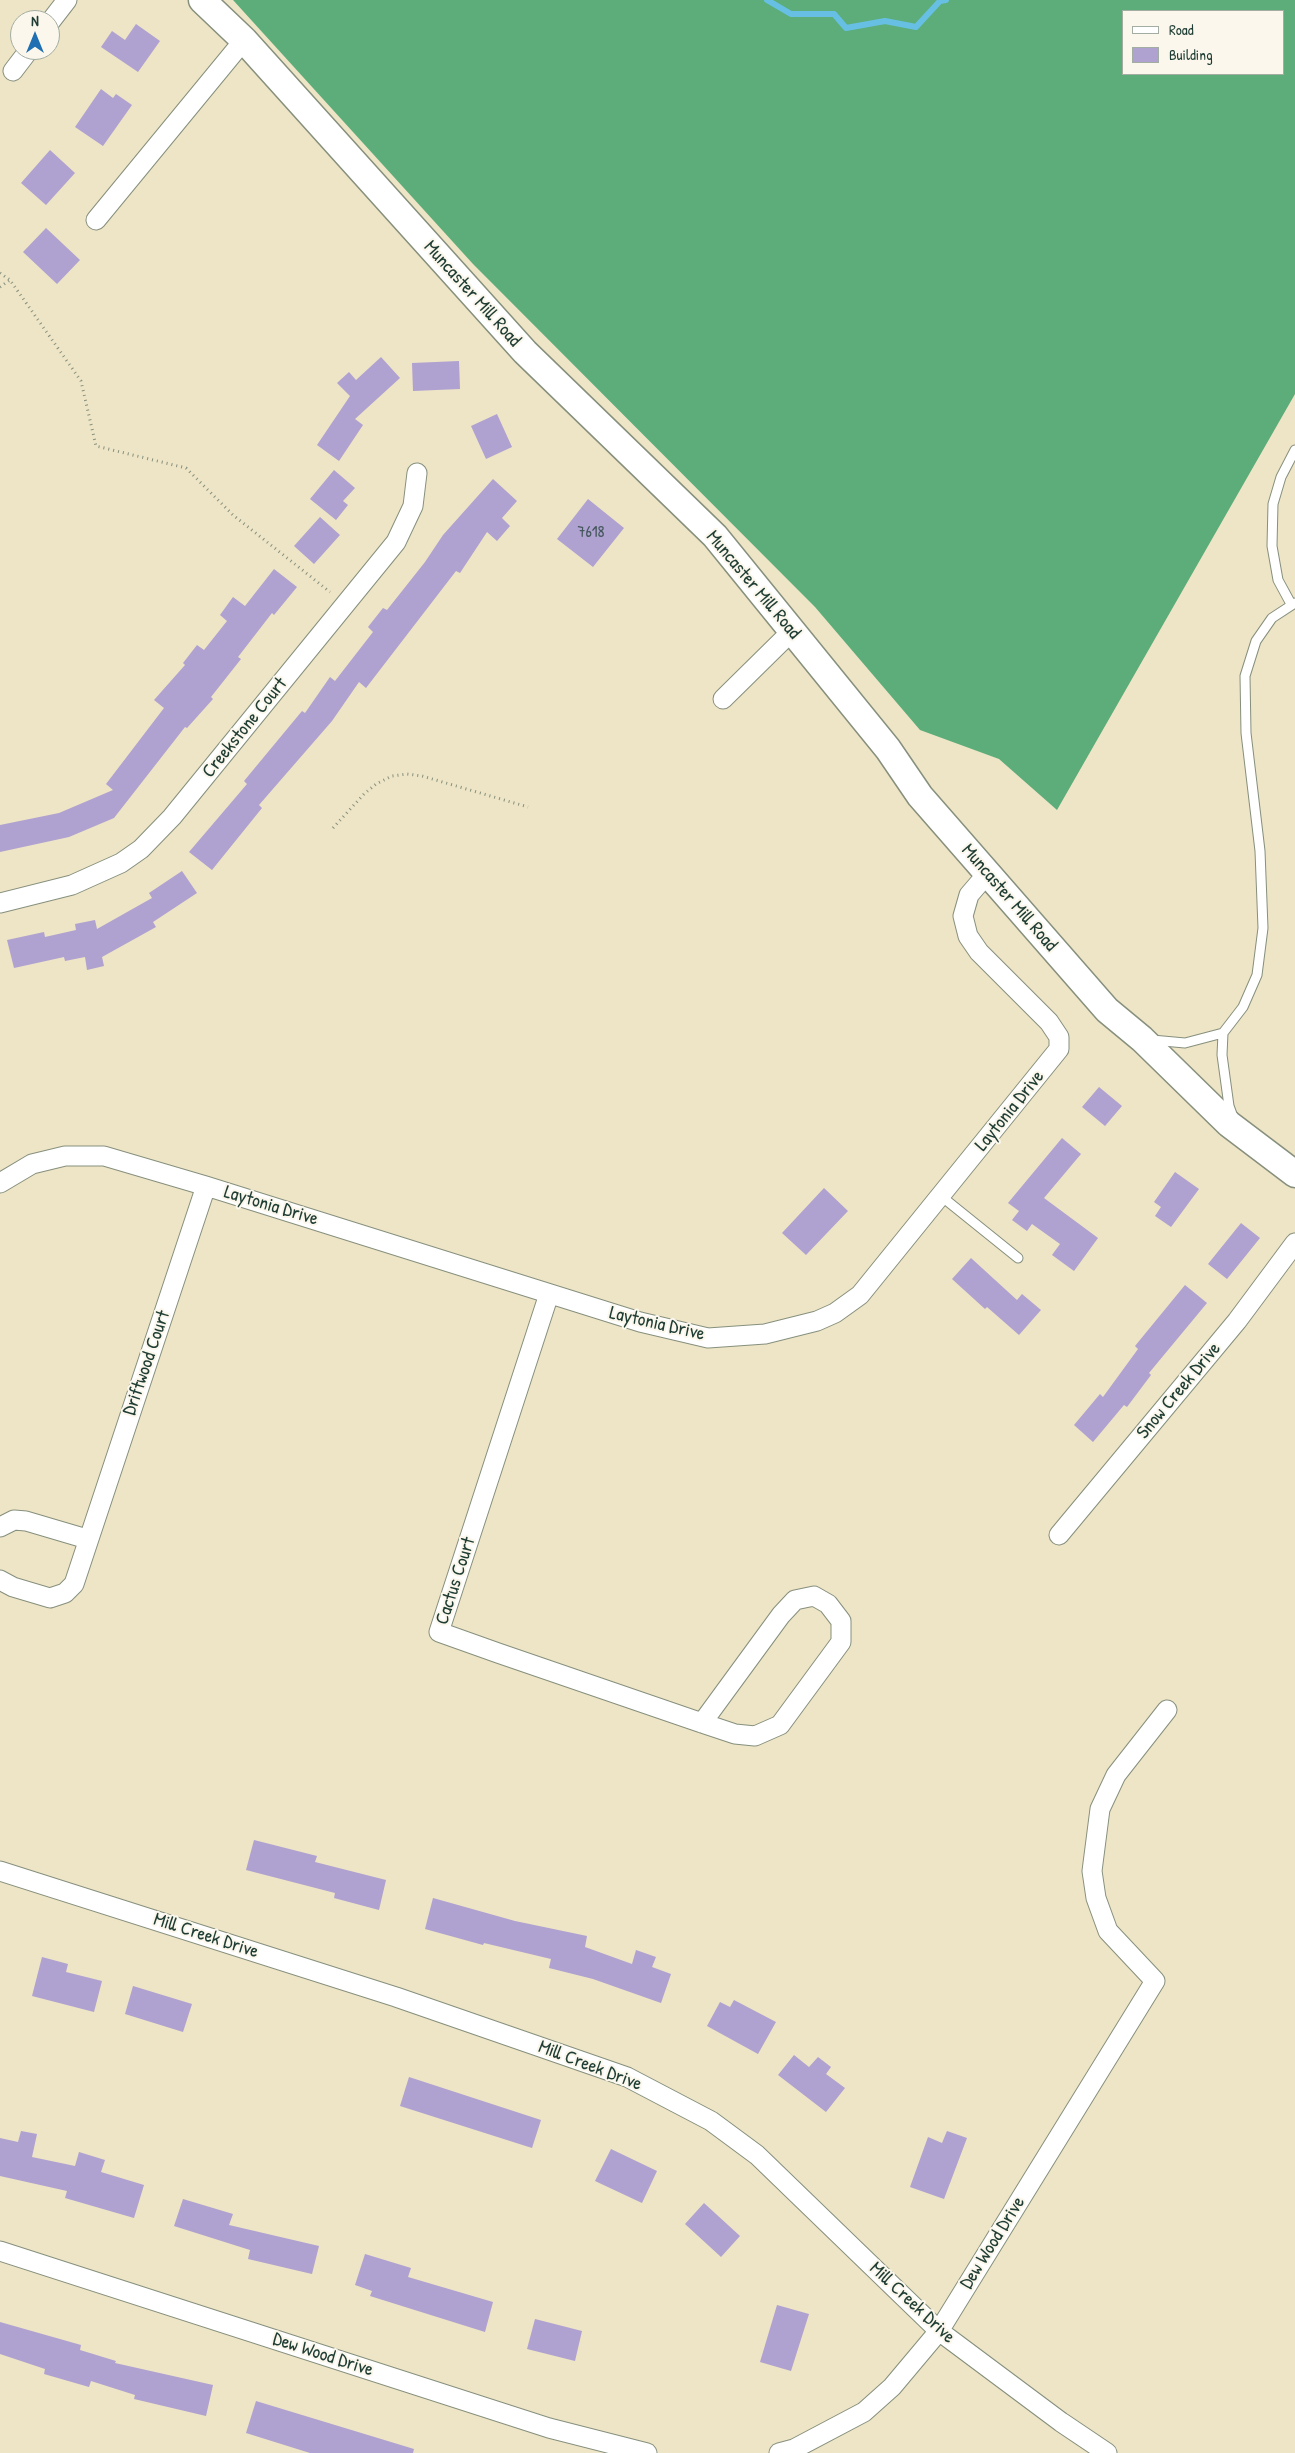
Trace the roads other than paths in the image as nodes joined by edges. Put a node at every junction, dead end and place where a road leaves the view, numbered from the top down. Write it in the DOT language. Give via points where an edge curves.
graph roads {
  1 [pos="67,0"];
  2 [pos="202,0"];
  3 [pos="59,10"];
  4 [pos="244,40"];
  5 [pos="21,60"];
  6 [pos="13,71"];
  7 [pos="96,220"];
  8 [pos="1295,450"];
  9 [pos="417,473"];
  10 [pos="1293,604"];
  11 [pos="792,631"];
  12 [pos="723,699"];
  13 [pos="987,874"];
  14 [pos="0,902"];
  15 [pos="1224,1033"];
  16 [pos="1142,1039"];
  17 [pos="1238,1131"];
  18 [pos="1295,1174"];
  19 [pos="0,1183"];
  20 [pos="206,1186"];
  21 [pos="941,1196"];
  22 [pos="1295,1243"];
  23 [pos="1018,1258"];
  24 [pos="549,1294"];
  25 [pos="0,1527"];
  26 [pos="1059,1535"];
  27 [pos="87,1539"];
  28 [pos="0,1580"];
  29 [pos="1166,1710"];
  30 [pos="702,1723"];
  31 [pos="0,1871"];
  32 [pos="0,2251"];
  33 [pos="939,2331"];
  34 [pos="647,2453"];
  35 [pos="779,2453"];
  36 [pos="1107,2453"];
  1 -- 3 [label="street"];
  2 -- 4 [label="main road, Muncaster Mill Road"];
  4 -- 7 [label="street"];
  4 -- 11 [label="main road, Muncaster Mill Road" via="525,352 714,536"];
  5 -- 6 [label="street"];
  8 -- 10 [label="lane" via="1281,477 1273,513 1272,546 1278,580"];
  9 -- 14 [label="street, Creekstone Court" via="413,506 396,542 172,817 141,849 121,863 72,885"];
  10 -- 15 [label="lane" via="1272,618 1256,641 1245,676 1246,733 1260,851 1263,928 1257,975 1243,1007"];
  11 -- 12 [label="street"];
  11 -- 13 [label="main road, Muncaster Mill Road" via="888,749 920,796"];
  13 -- 16 [label="main road, Muncaster Mill Road" via="1107,1010"];
  13 -- 21 [label="street, Laytonia Drive" via="969,895 963,916 968,936 979,952 1049,1022 1059,1036 1059,1049"];
  15 -- 16 [label="lane" via="1185,1043"];
  15 -- 17 [label="lane" via="1222,1055 1229,1106"];
  16 -- 17 [label="main road, Muncaster Mill Road"];
  17 -- 18 [label="main road, Muncaster Mill Road"];
  19 -- 20 [label="street, Laytonia Drive" via="32,1164 65,1156 104,1156"];
  20 -- 24 [label="street, Laytonia Drive"];
  20 -- 27 [label="street, Driftwood Court"];
  21 -- 23 [label="lane"];
  21 -- 24 [label="street, Laytonia Drive" via="860,1295 817,1321 765,1334 708,1338 612,1315"];
  22 -- 26 [label="street, Snow Creek Drive" via="1237,1321"];
  24 -- 30 [label="street, Cactus Court" via="439,1632"];
  25 -- 27 [label="street" via="14,1520 26,1521"];
  27 -- 28 [label="street, Driftwood Court" via="74,1584 66,1593 50,1598 13,1588"];
  29 -- 33 [label="street, Dew Wood Drive" via="1116,1775 1100,1809 1092,1871 1096,1898 1108,1931 1155,1981"];
  30 -- 30 [label="street, Cactus Court" via="795,1600 814,1596 828,1604 841,1621 841,1642 780,1725 755,1736 735,1734"];
  31 -- 33 [label="street, Mill Creek Drive" via="396,1997 627,2077 710,2121 757,2155"];
  32 -- 34 [label="street, Dew Wood Drive" via="549,2428"];
  33 -- 35 [label="street, Dew Wood Drive" via="892,2387 864,2412 794,2449"];
  33 -- 36 [label="street, Mill Creek Drive"];
}
